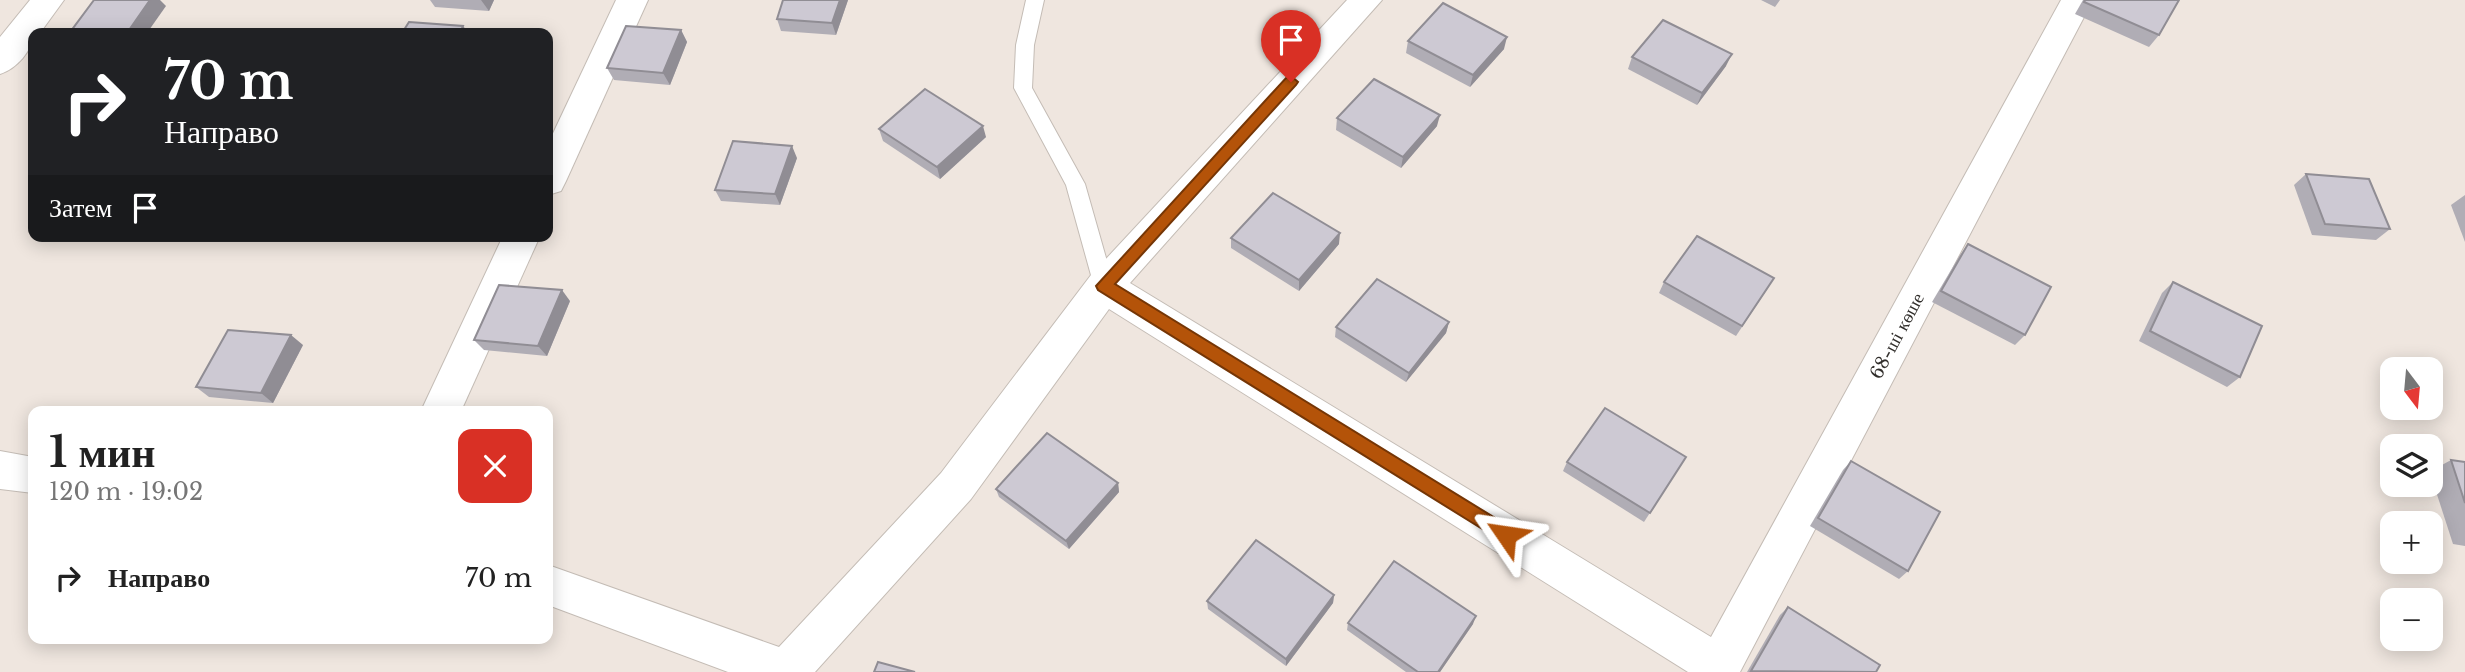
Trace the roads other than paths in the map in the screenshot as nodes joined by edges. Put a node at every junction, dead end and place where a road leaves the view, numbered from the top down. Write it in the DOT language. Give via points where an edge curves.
graph roads {
  1 [pos="48,0"];
  2 [pos="632,0"];
  3 [pos="1035,0"];
  4 [pos="1366,0"];
  5 [pos="2077,0"];
  6 [pos="0,61"];
  7 [pos="553,170"];
  8 [pos="519,242"];
  9 [pos="1104,286"];
  10 [pos="443,406"];
  11 [pos="0,470"];
  12 [pos="28,474"];
  13 [pos="553,587"];
  14 [pos="1718,669"];
  15 [pos="787,672"];
  1 -- 6 [label="street"];
  2 -- 7 [label="street"];
  3 -- 9 [label="lane" via="1024,45 1023,88 1075,184"];
  4 -- 9 [label="street"];
  5 -- 14 [label="street, 68-ші көше"];
  8 -- 10 [label="street"];
  9 -- 14 [label="street"];
  9 -- 15 [label="street" via="956,486"];
  11 -- 12 [label="street"];
  13 -- 15 [label="street"];
}
